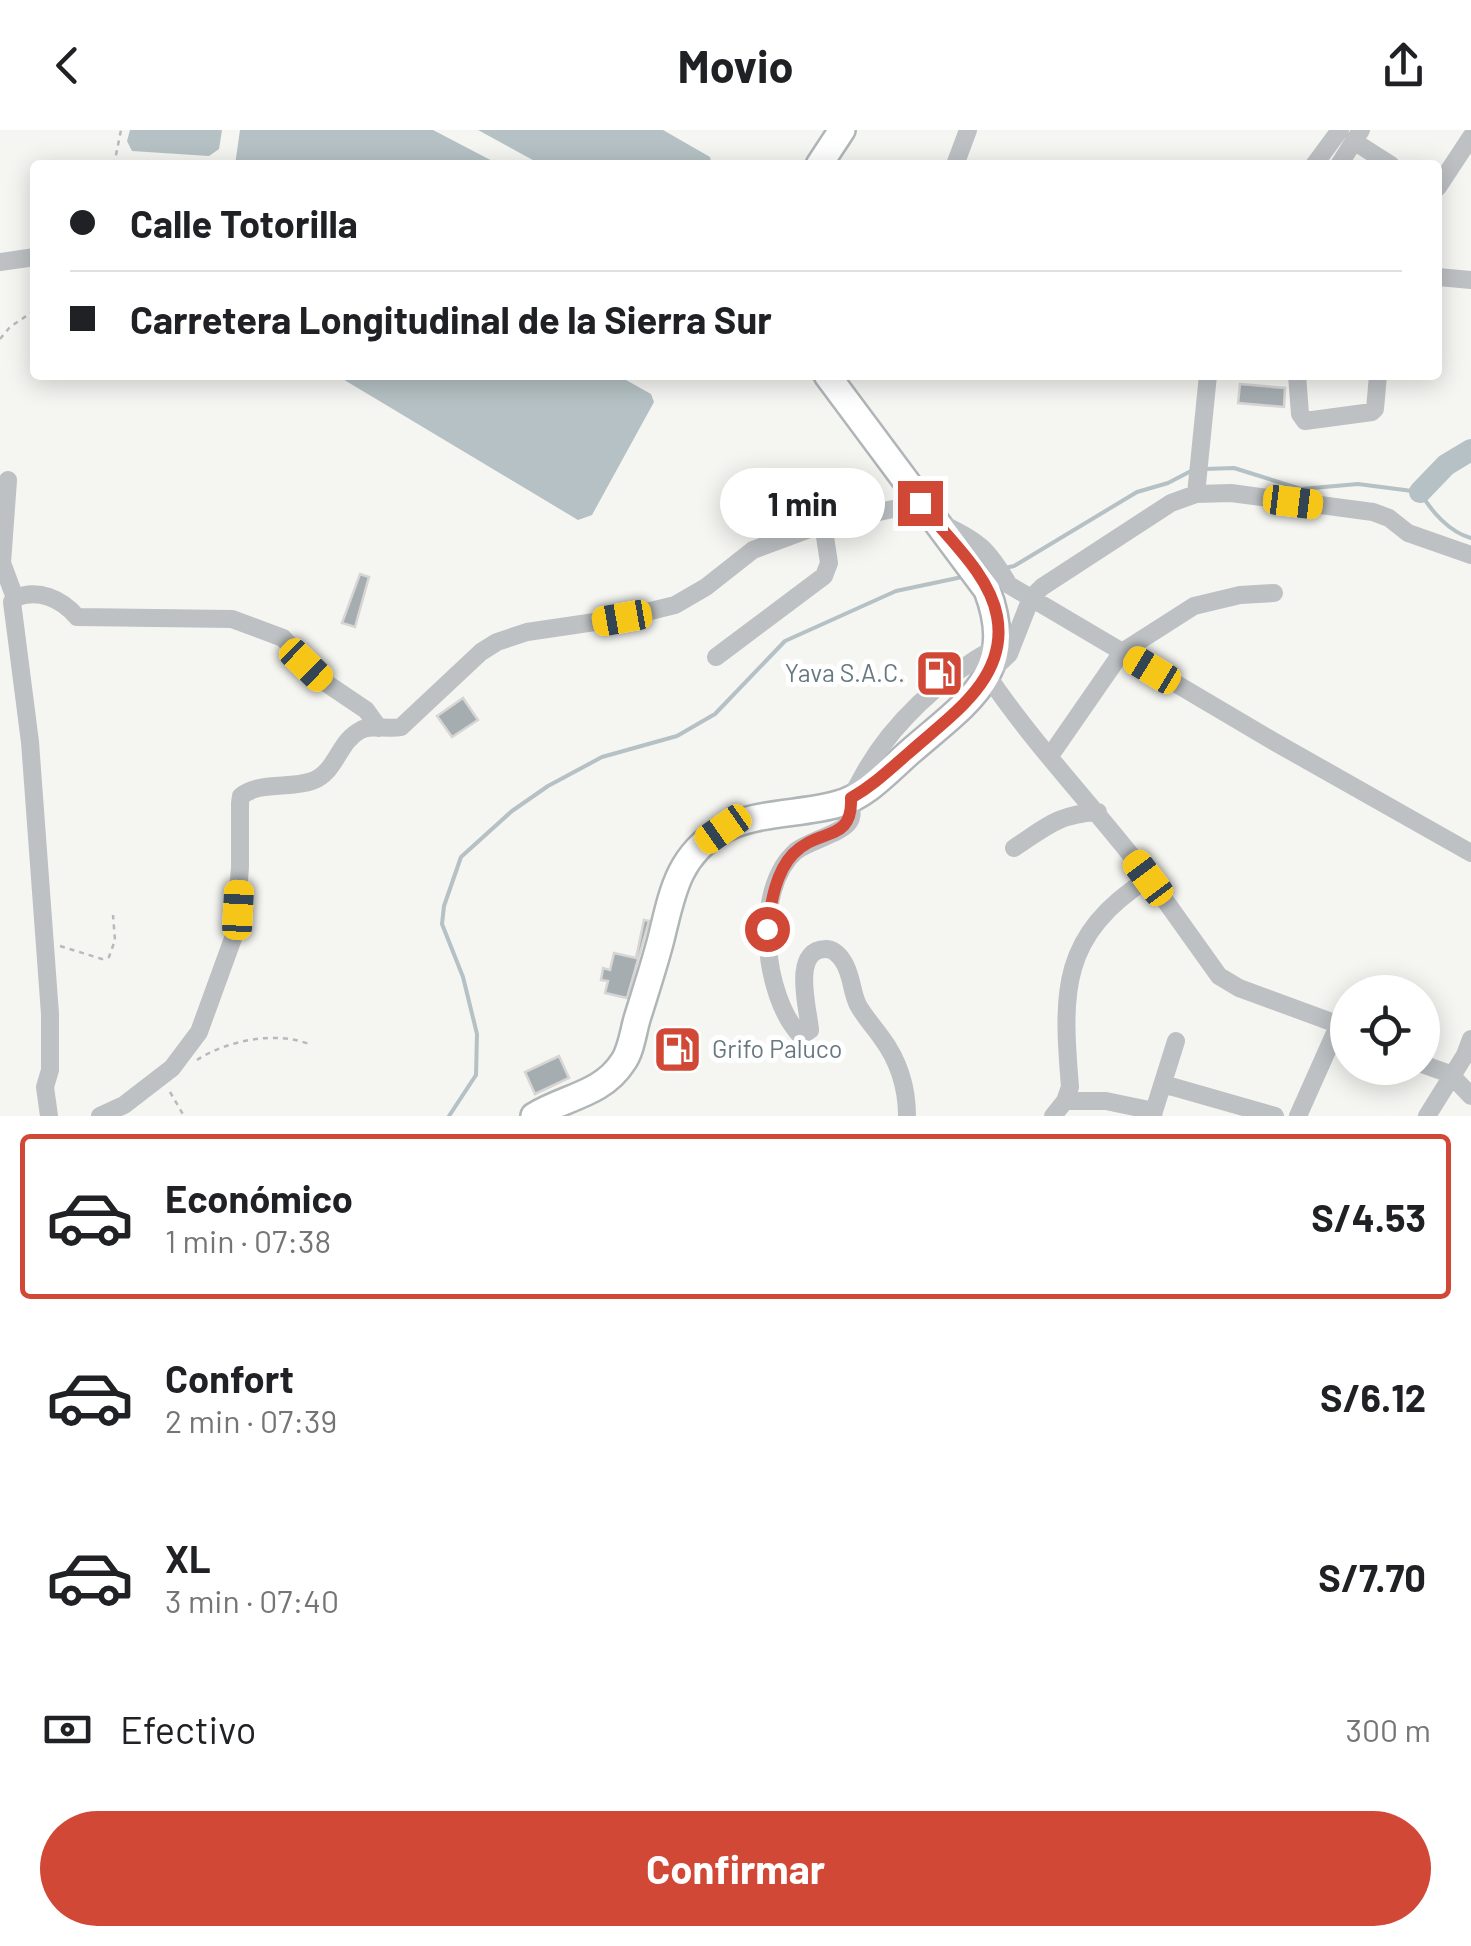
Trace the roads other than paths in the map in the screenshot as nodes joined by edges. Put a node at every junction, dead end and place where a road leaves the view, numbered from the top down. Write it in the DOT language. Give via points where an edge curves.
graph roads {
  1 [pos="842,130"];
  2 [pos="968,130"];
  3 [pos="1352,134"];
  4 [pos="1471,137"];
  5 [pos="822,160"];
  6 [pos="957,160"];
  7 [pos="1320,160"];
  8 [pos="1341,160"];
  9 [pos="1385,160"];
  10 [pos="1442,181"];
  11 [pos="30,258"];
  12 [pos="0,262"];
  13 [pos="1442,277"];
  14 [pos="1471,280"];
  15 [pos="832,380"];
  16 [pos="1208,380"];
  17 [pos="1218,380"];
  18 [pos="1297,380"];
  19 [pos="1378,380"];
  20 [pos="1206,396"];
  21 [pos="8,480"];
  22 [pos="1196,494"];
  23 [pos="926,510"];
  24 [pos="823,524"];
  25 [pos="1471,555"];
  26 [pos="998,588"];
  27 [pos="1274,593"];
  28 [pos="14,598"];
  29 [pos="1032,598"];
  30 [pos="996,647"];
  31 [pos="1122,652"];
  32 [pos="716,657"];
  33 [pos="987,674"];
  34 [pos="379,728"];
  35 [pos="1050,756"];
  36 [pos="851,798"];
  37 [pos="1098,812"];
  38 [pos="1014,848"];
  39 [pos="1471,853"];
  40 [pos="1148,878"];
  41 [pos="1330,1021"];
  42 [pos="1176,1041"];
  43 [pos="1469,1047"];
  44 [pos="1330,1053"];
  45 [pos="1440,1070"];
  46 [pos="1450,1074"];
  47 [pos="1163,1084"];
  48 [pos="1471,1096"];
  49 [pos="1065,1101"];
  50 [pos="1154,1113"];
  51 [pos="49,1116"];
  52 [pos="100,1116"];
  53 [pos="534,1116"];
  54 [pos="907,1116"];
  55 [pos="1053,1116"];
  56 [pos="1275,1116"];
  57 [pos="1298,1116"];
  58 [pos="1427,1116"];
  1 -- 5 [label="highway"];
  2 -- 6 [label="street"];
  3 -- 7 [label="street"];
  3 -- 8 [label="street"];
  3 -- 9 [label="street"];
  4 -- 10 [label="street"];
  11 -- 12 [label="street"];
  13 -- 14 [label="street"];
  15 -- 23 [label="highway"];
  16 -- 20 [label="street"];
  17 -- 20 [label="street"];
  18 -- 19 [label="street" via="1305,421 1372,412"];
  20 -- 22 [label="street"];
  21 -- 28 [label="street" via="2,563"];
  22 -- 25 [label="street" via="1373,512 1408,533"];
  22 -- 29 [label="street"];
  23 -- 24 [label="street"];
  23 -- 26 [label="highway"];
  23 -- 26 [label="street" via="990,552"];
  24 -- 32 [label="street" via="829,562 824,576"];
  24 -- 34 [label="street" via="753,550 674,605 497,642 404,724"];
  26 -- 29 [label="street"];
  26 -- 30 [label="highway"];
  27 -- 31 [label="street" via="1194,606"];
  28 -- 34 [label="street" via="47,595 77,618 232,619 283,638"];
  28 -- 51 [label="street" via="50,1014"];
  29 -- 31 [label="street"];
  29 -- 33 [label="street" via="1008,654"];
  30 -- 33 [label="highway"];
  30 -- 36 [label="street" via="968,662 890,735"];
  31 -- 35 [label="street"];
  31 -- 39 [label="street"];
  33 -- 35 [label="street"];
  33 -- 36 [label="highway" via="964,706"];
  34 -- 52 [label="street" via="356,733 317,780 242,796 235,933 199,1032 172,1068"];
  35 -- 37 [label="street"];
  36 -- 53 [label="highway" via="723,829 698,846 672,890 625,1061 596,1088"];
  36 -- 54 [label="street" via="848,825 793,854 781,873 767,929 768,960 792,1027 806,1036 807,963 818,950 836,952 858,1006 902,1074"];
  37 -- 38 [label="street" via="1059,818"];
  37 -- 40 [label="street"];
  40 -- 41 [label="street" via="1219,976"];
  40 -- 49 [label="street" via="1081,942 1068,982"];
  42 -- 47 [label="street"];
  43 -- 46 [label="street"];
  44 -- 57 [label="street"];
  45 -- 46 [label="street"];
  46 -- 48 [label="street"];
  46 -- 58 [label="street"];
  47 -- 50 [label="street"];
  47 -- 56 [label="street"];
  49 -- 50 [label="street" via="1106,1101"];
  49 -- 55 [label="street"];
}
